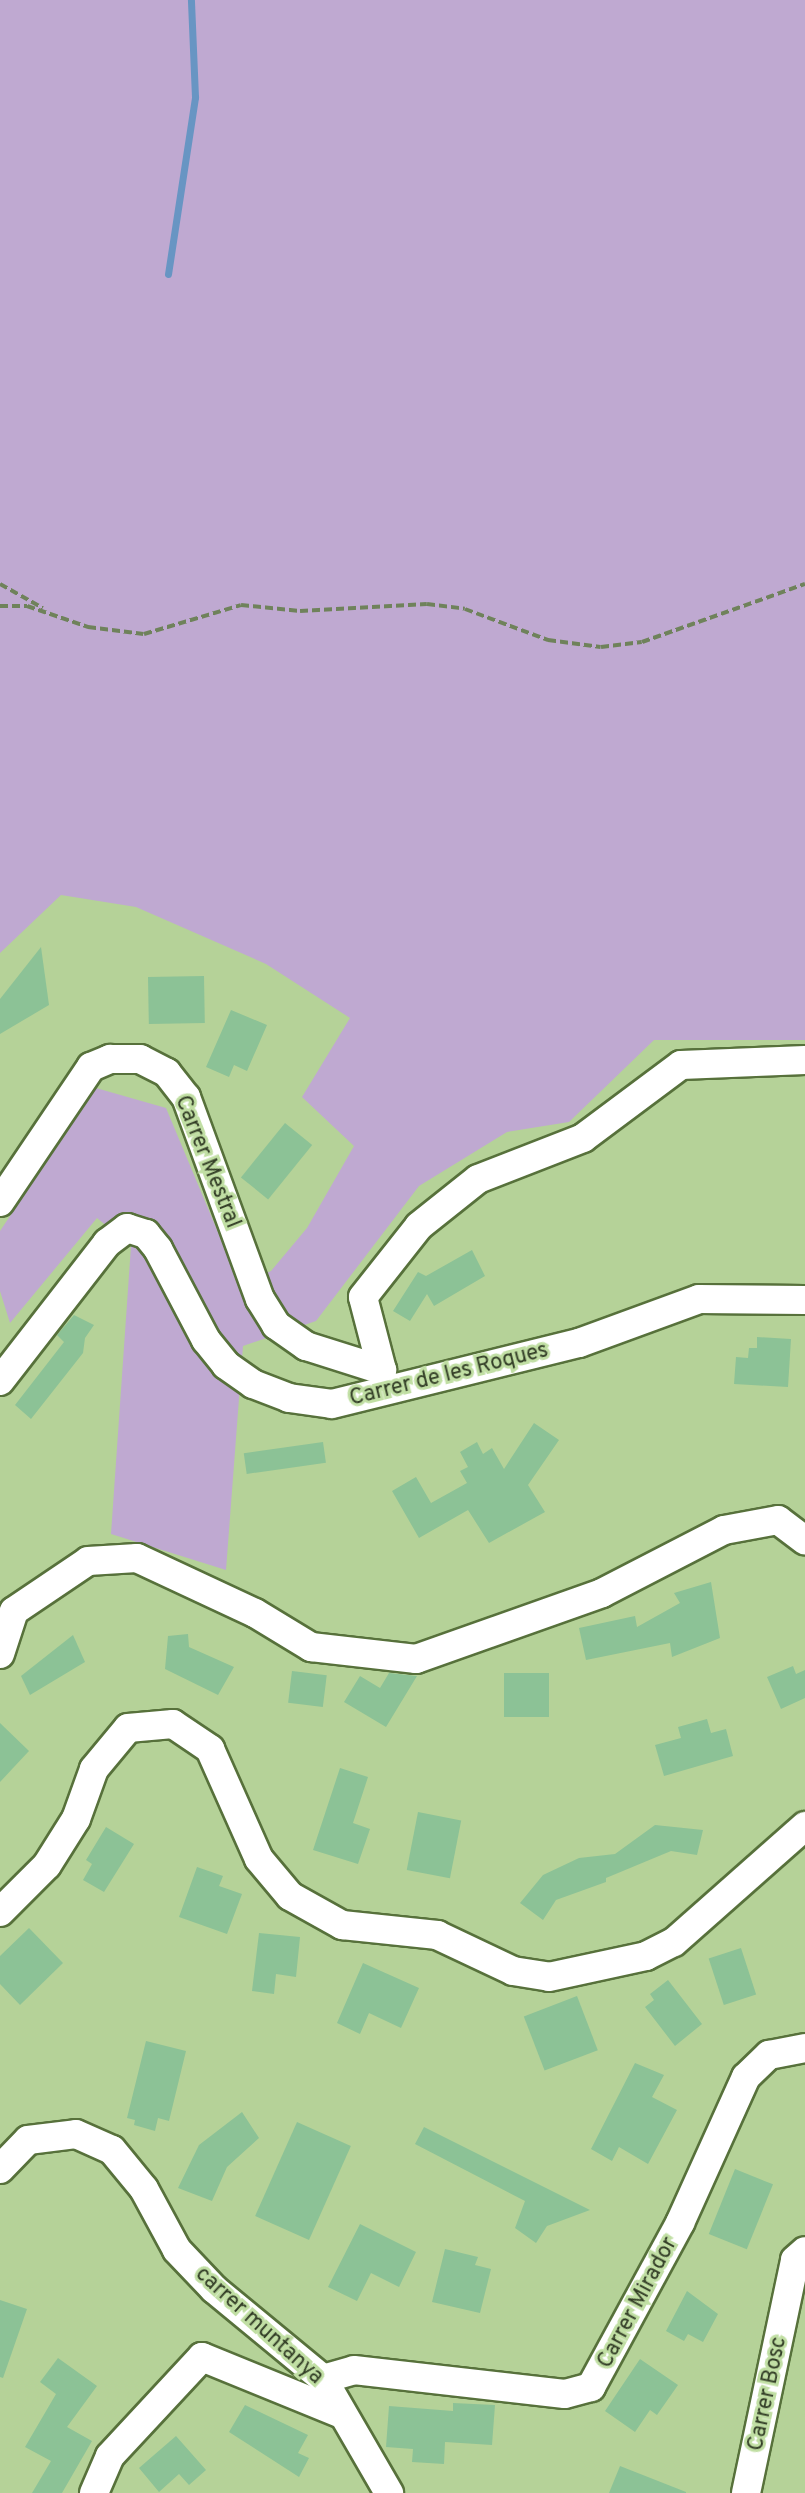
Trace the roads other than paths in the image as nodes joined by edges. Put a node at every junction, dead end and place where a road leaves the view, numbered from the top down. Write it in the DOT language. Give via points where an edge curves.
graph roads {
  1 [pos="805,1060"];
  2 [pos="0,1202"];
  3 [pos="805,1300"];
  4 [pos="382,1370"];
  5 [pos="0,1381"];
  6 [pos="425,1383"];
  7 [pos="805,1540"];
  8 [pos="0,1654"];
  9 [pos="805,1826"];
  10 [pos="0,1912"];
  11 [pos="805,2048"];
  12 [pos="0,2169"];
  13 [pos="805,2251"];
  14 [pos="323,2379"];
  15 [pos="342,2414"];
  16 [pos="94,2493"];
  17 [pos="389,2493"];
  18 [pos="746,2493"];
  1 -- 4 [label="street" via="681,1065 583,1138 478,1179 419,1226 363,1297"];
  2 -- 4 [label="street, Carrer Mestral" via="91,1067 110,1059 140,1059 167,1073 186,1097 260,1299 276,1325 306,1346"];
  3 -- 6 [label="street, Carrer de les Roques" via="699,1299 579,1343"];
  4 -- 6 [label="street, Carrer Mestral"];
  5 -- 6 [label="street, Carrer de les Roques" via="107,1243 127,1228 146,1234 206,1340 226,1365 253,1384 289,1398 332,1404"];
  7 -- 8 [label="street" via="778,1520 724,1530 602,1593 416,1659 311,1647 255,1613 137,1558 88,1561 14,1611"];
  9 -- 10 [label="street" via="674,1942 646,1956 549,1977 513,1971 437,1935 342,1925 290,1896 259,1859 210,1749 173,1724 128,1728 94,1769 76,1819 47,1865"];
  11 -- 14 [label="street, Carrer Mirador" via="769,2055 746,2077 680,2223 591,2387 565,2394 354,2370"];
  12 -- 14 [label="street, carrer muntanya" via="28,2140 76,2134 112,2150 144,2189 177,2250 195,2270"];
  13 -- 18 [label="street, Carrer Bosc" via="795,2260"];
  14 -- 15 [label="street, carrer muntanya"];
  15 -- 16 [label="street" via="202,2357 110,2456"];
  15 -- 17 [label="street, carrer muntanya"];
}
